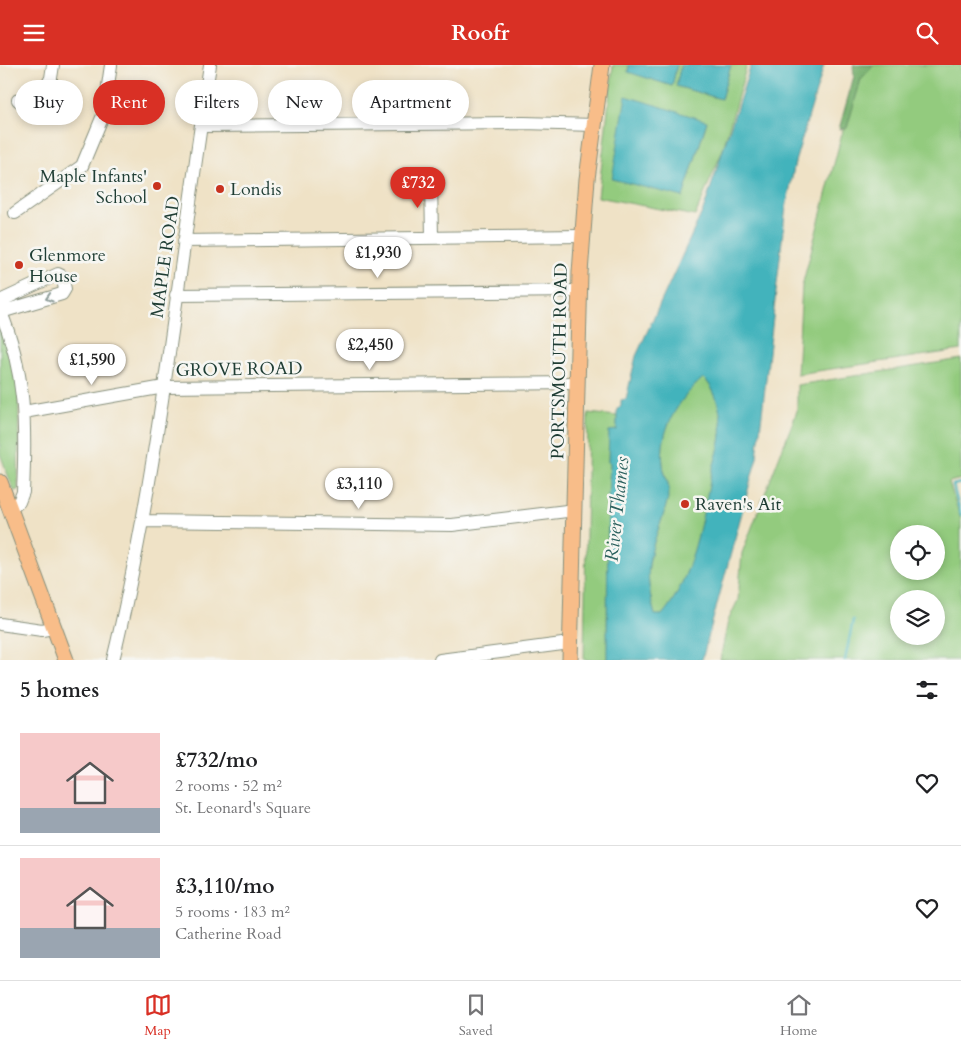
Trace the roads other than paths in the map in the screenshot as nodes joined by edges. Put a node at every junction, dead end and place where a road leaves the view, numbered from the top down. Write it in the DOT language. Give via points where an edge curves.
graph roads {
  1 [pos="53,65"];
  2 [pos="111,65"];
  3 [pos="210,65"];
  4 [pos="602,65"];
  5 [pos="50,80"];
  6 [pos="594,125"];
  7 [pos="202,126"];
  8 [pos="431,180"];
  9 [pos="15,213"];
  10 [pos="582,236"];
  11 [pos="432,238"];
  12 [pos="184,241"];
  13 [pos="579,291"];
  14 [pos="176,295"];
  15 [pos="0,308"];
  16 [pos="577,383"];
  17 [pos="164,387"];
  18 [pos="24,412"];
  19 [pos="0,482"];
  20 [pos="10,509"];
  21 [pos="575,510"];
  22 [pos="142,521"];
  23 [pos="0,625"];
  24 [pos="53,628"];
  25 [pos="570,643"];
  26 [pos="530,655"];
  27 [pos="66,660"];
  28 [pos="113,660"];
  29 [pos="440,660"];
  30 [pos="570,660"];
  1 -- 5 [label="street"];
  2 -- 9 [label="street" via="104,113 82,167"];
  3 -- 7 [label="street, MAPLE ROAD"];
  4 -- 6 [label="main road, PORTSMOUTH ROAD"];
  6 -- 7 [label="street"];
  6 -- 10 [label="main road, PORTSMOUTH ROAD"];
  7 -- 12 [label="street, MAPLE ROAD"];
  8 -- 11 [label="street"];
  10 -- 11 [label="street"];
  10 -- 13 [label="main road, PORTSMOUTH ROAD"];
  11 -- 12 [label="street"];
  12 -- 14 [label="street, MAPLE ROAD"];
  13 -- 14 [label="street"];
  13 -- 16 [label="main road, PORTSMOUTH ROAD"];
  14 -- 17 [label="street, MAPLE ROAD"];
  15 -- 18 [label="street" via="20,372"];
  16 -- 17 [label="street, GROVE ROAD"];
  16 -- 21 [label="main road, PORTSMOUTH ROAD"];
  17 -- 18 [label="street, GROVE ROAD"];
  17 -- 22 [label="street, MAPLE ROAD"];
  18 -- 20 [label="street" via="23,492 19,502"];
  19 -- 20 [label="main road"];
  20 -- 24 [label="main road"];
  21 -- 22 [label="street" via="452,525"];
  21 -- 25 [label="main road, PORTSMOUTH ROAD"];
  22 -- 28 [label="street, MAPLE ROAD" via="129,596"];
  23 -- 24 [label="street" via="42,630"];
  24 -- 27 [label="main road"];
  25 -- 26 [label="street"];
  25 -- 30 [label="main road, PORTSMOUTH ROAD"];
  26 -- 29 [label="street"];
}
